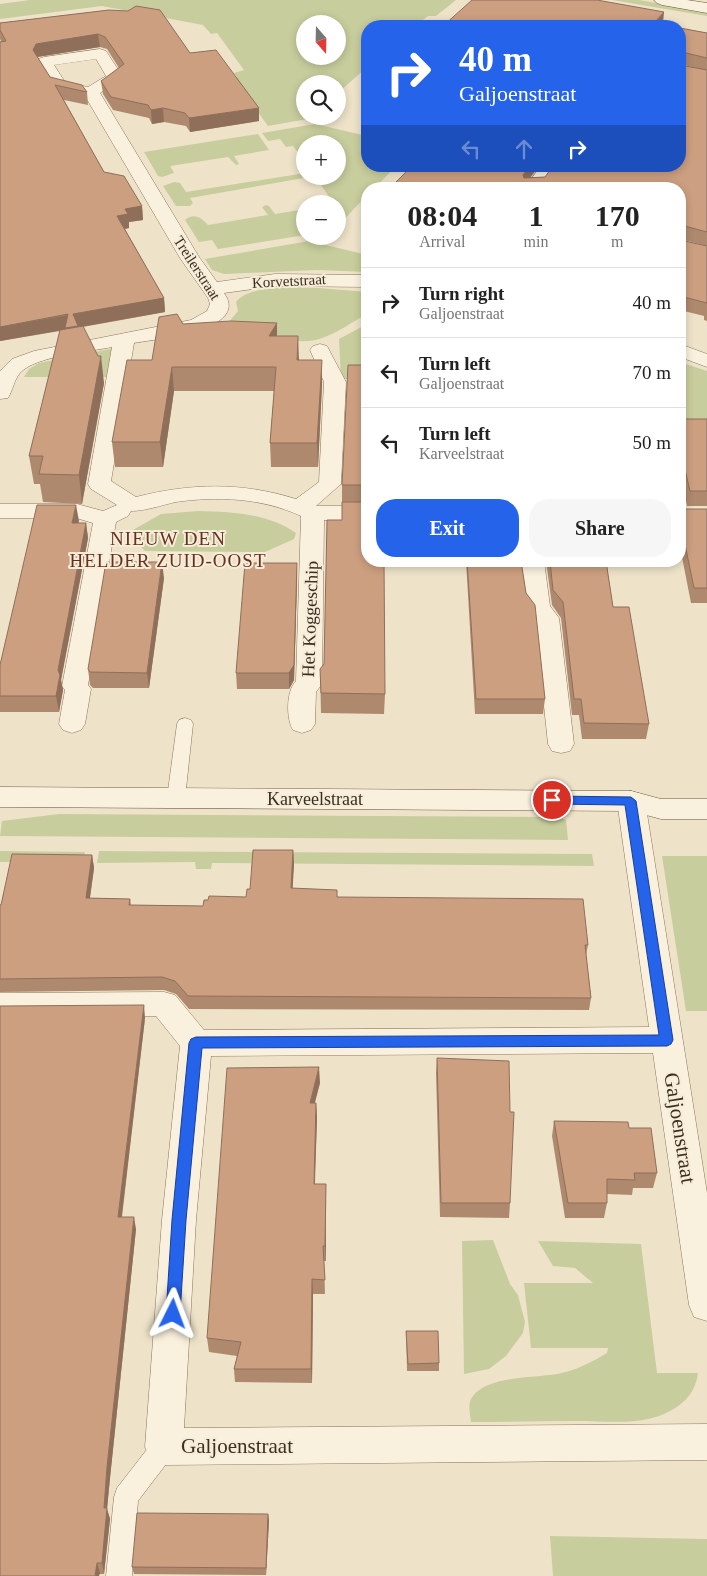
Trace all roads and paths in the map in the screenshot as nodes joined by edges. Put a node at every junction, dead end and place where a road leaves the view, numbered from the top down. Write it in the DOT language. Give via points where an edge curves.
graph roads {
  1 [pos="662,0"];
  2 [pos="707,8"];
  3 [pos="91,92"];
  4 [pos="361,282"];
  5 [pos="210,289"];
  6 [pos="124,339"];
  7 [pos="320,350"];
  8 [pos="686,352"];
  9 [pos="707,361"];
  10 [pos="0,393"];
  11 [pos="132,505"];
  12 [pos="307,510"];
  13 [pos="0,511"];
  14 [pos="361,513"];
  15 [pos="105,519"];
  16 [pos="533,567"];
  17 [pos="72,724"];
  18 [pos="185,724"];
  19 [pos="302,724"];
  20 [pos="561,744"];
  21 [pos="707,793"];
  22 [pos="0,796"];
  23 [pos="176,798"];
  24 [pos="631,801"];
  25 [pos="707,809"];
  26 [pos="0,1005"];
  27 [pos="667,1040"];
  28 [pos="196,1043"];
  29 [pos="707,1306"];
  30 [pos="707,1442"];
  31 [pos="164,1447"];
  32 [pos="119,1576"];
  1 -- 2 [label="street"];
  3 -- 5 [label="street, Treilerstraat"];
  4 -- 5 [label="street, Korvetstraat" via="275,280"];
  5 -- 6 [label="street, Treilerstraat" via="221,305 210,320"];
  6 -- 10 [label="street, Treilerstraat" via="19,362 9,372"];
  6 -- 11 [label="street" via="99,484"];
  7 -- 12 [label="street" via="335,382 330,484"];
  8 -- 9 [label="street"];
  11 -- 12 [label="street" via="206,492 255,495"];
  11 -- 15 [label="street"];
  12 -- 14 [label="street"];
  12 -- 19 [label="street, Het Koggeschip" via="309,684 303,689"];
  13 -- 15 [label="street" via="77,511"];
  15 -- 17 [label="street" via="75,686 78,689"];
  16 -- 20 [label="street" via="538,608 547,618"];
  18 -- 23 [label="lane"];
  21 -- 24 [label="street, Karveelstraat" via="659,793"];
  22 -- 23 [label="street, Karveelstraat"];
  23 -- 24 [label="street, Karveelstraat"];
  24 -- 25 [label="street, Karveelstraat" via="662,809"];
  24 -- 27 [label="street, Galjoenstraat"];
  26 -- 28 [label="street" via="164,1004"];
  27 -- 28 [label="street"];
  27 -- 29 [label="street, Galjoenstraat"];
  28 -- 31 [label="street, Galjoenstraat" via="179,1220"];
  30 -- 31 [label="street, Galjoenstraat"];
  31 -- 32 [label="lane" via="126,1497"];
}
